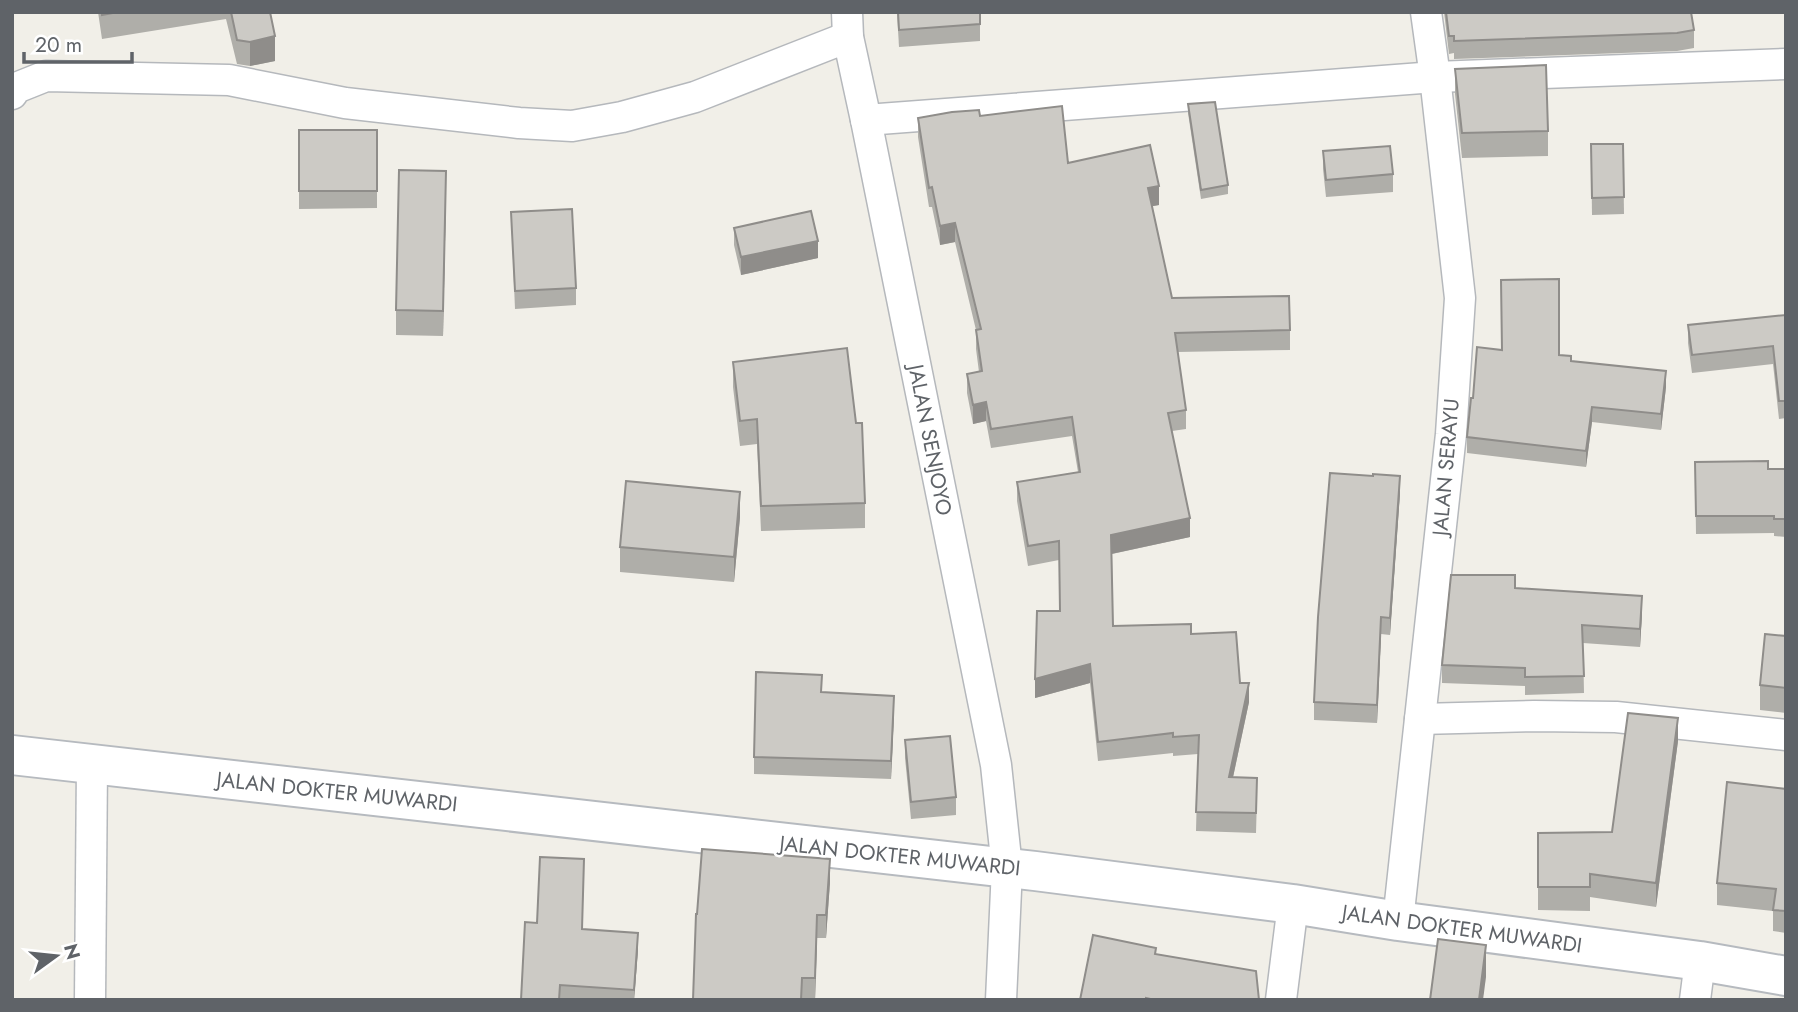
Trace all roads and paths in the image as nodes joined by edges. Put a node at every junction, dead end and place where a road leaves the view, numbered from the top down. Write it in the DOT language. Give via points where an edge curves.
graph roads {
  1 [pos="1426,12"];
  2 [pos="847,24"];
  3 [pos="1786,64"];
  4 [pos="1435,77"];
  5 [pos="12,94"];
  6 [pos="866,120"];
  7 [pos="1420,719"];
  8 [pos="1786,735"];
  9 [pos="12,755"];
  10 [pos="92,764"];
  11 [pos="1007,868"];
  12 [pos="1293,904"];
  13 [pos="1398,921"];
  14 [pos="1700,961"];
  15 [pos="1786,976"];
  16 [pos="90,1000"];
  17 [pos="1001,1000"];
  18 [pos="1281,1000"];
  19 [pos="1695,1000"];
  1 -- 4 [label="street, JALAN SERAYU"];
  2 -- 5 [label="street" via="695,97 572,126 345,103 229,80 46,76"];
  2 -- 6 [label="street, JALAN SENJOYO"];
  3 -- 4 [label="street"];
  4 -- 6 [label="street"];
  4 -- 7 [label="street, JALAN SERAYU" via="1460,298 1451,434"];
  6 -- 11 [label="street, JALAN SENJOYO" via="996,765"];
  7 -- 8 [label="street" via="1616,717"];
  7 -- 13 [label="street, JALAN SERAYU"];
  9 -- 10 [label="street, JALAN DOKTER MUWARDI"];
  10 -- 11 [label="street, JALAN DOKTER MUWARDI"];
  10 -- 16 [label="street"];
  11 -- 12 [label="street, JALAN DOKTER MUWARDI"];
  11 -- 17 [label="street, JALAN SENJOYO"];
  12 -- 13 [label="street, JALAN DOKTER MUWARDI"];
  12 -- 18 [label="street"];
  13 -- 14 [label="street, JALAN DOKTER MUWARDI"];
  14 -- 15 [label="street, JALAN DOKTER MUWARDI"];
  14 -- 19 [label="street"];
}
